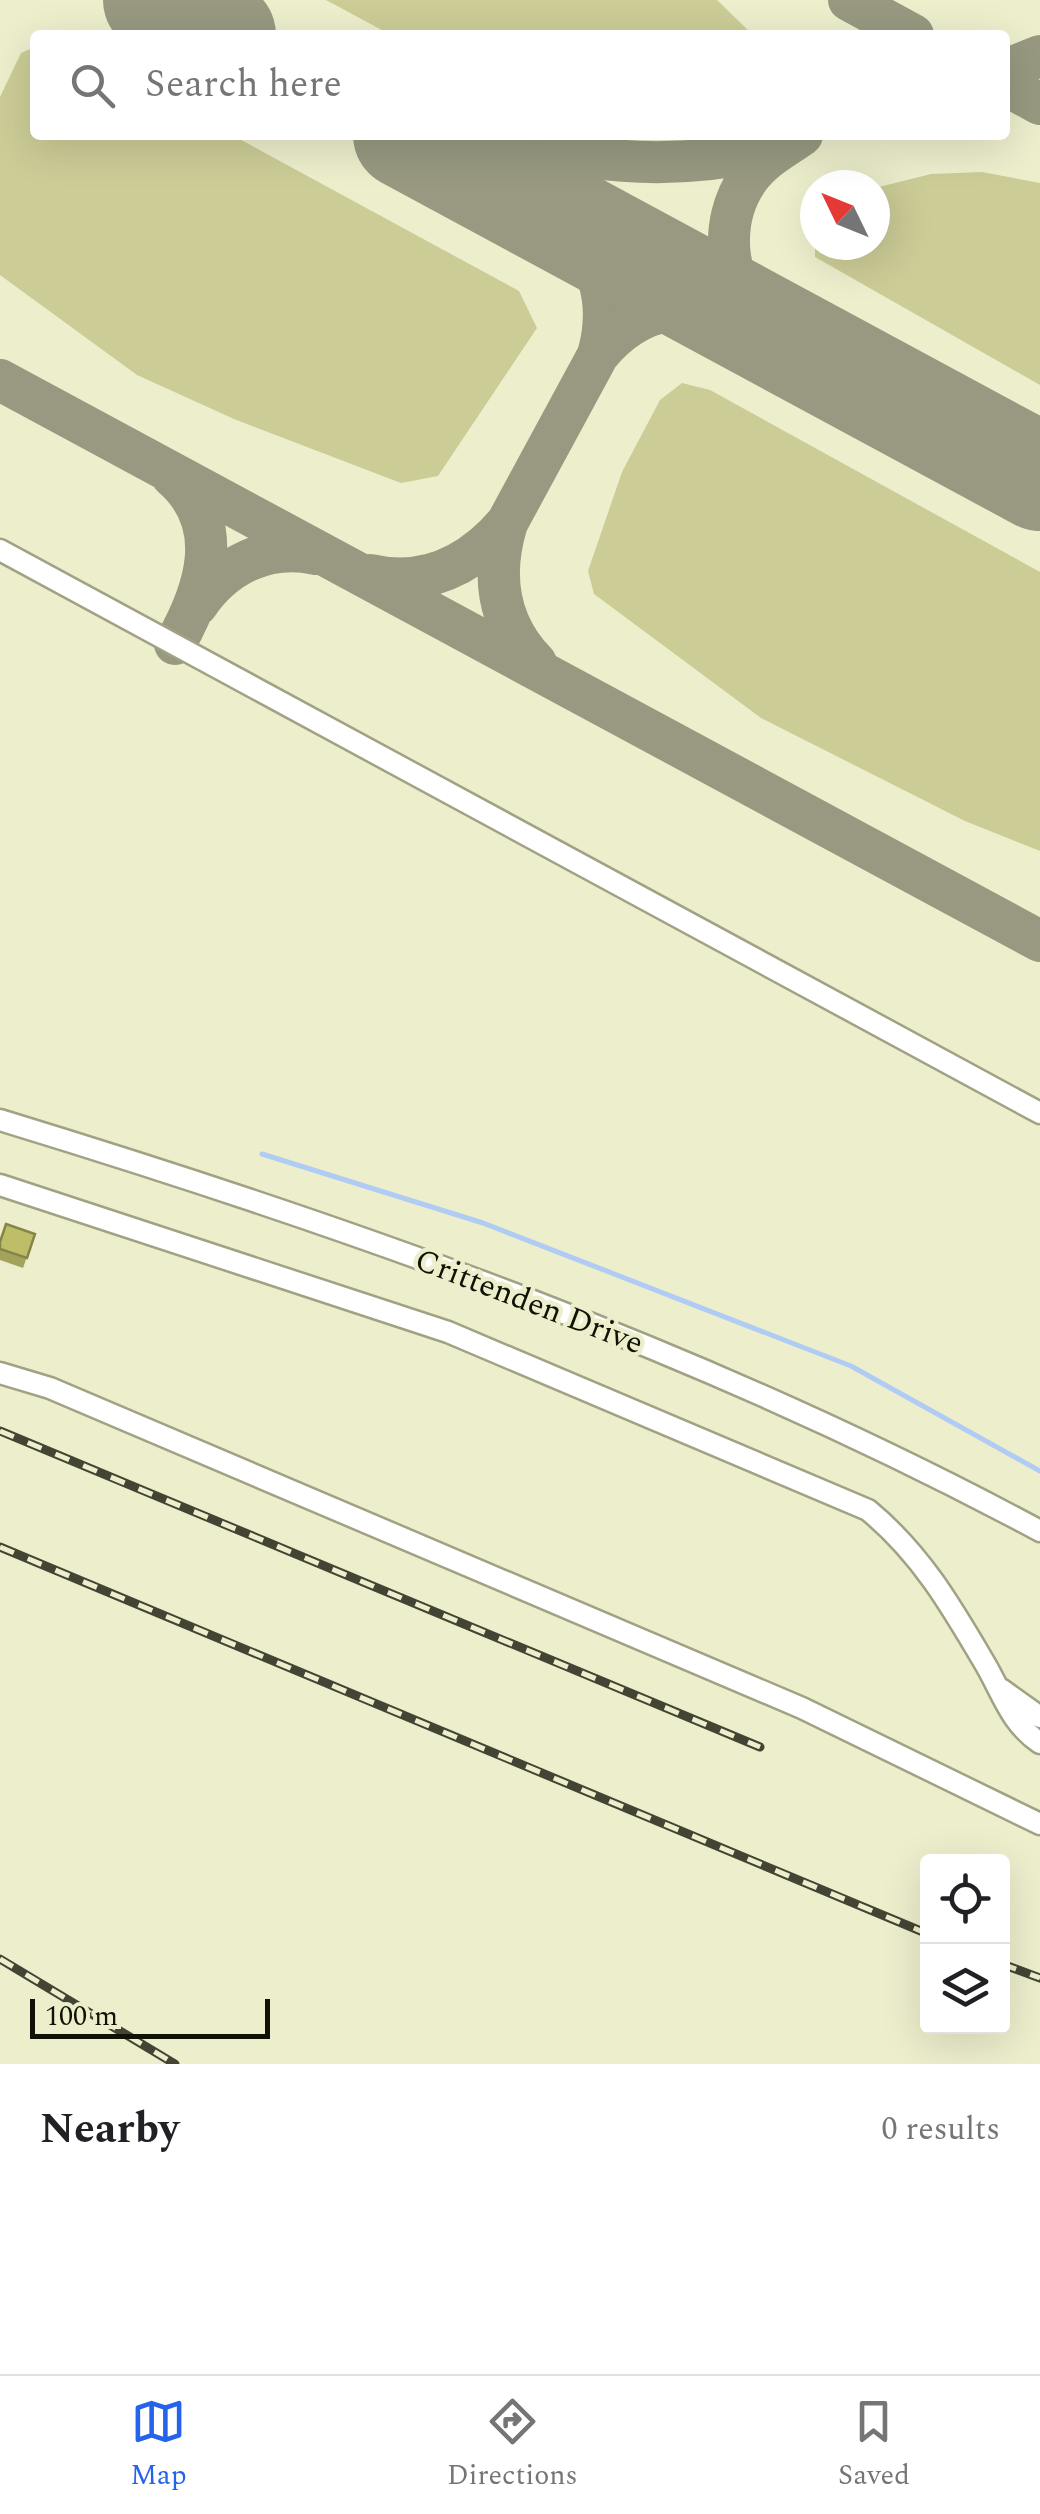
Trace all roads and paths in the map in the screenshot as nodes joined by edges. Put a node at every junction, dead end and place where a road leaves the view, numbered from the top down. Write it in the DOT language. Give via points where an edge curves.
graph roads {
  1 [pos="0,550"];
  2 [pos="1040,1112"];
  3 [pos="0,1120"];
  4 [pos="0,1185"];
  5 [pos="0,1373"];
  6 [pos="1040,1531"];
  7 [pos="999,1687"];
  8 [pos="1040,1717"];
  9 [pos="1040,1743"];
  10 [pos="1040,1824"];
  1 -- 2 [label="street"];
  3 -- 6 [label="street, Crittenden Drive" via="206,1183 545,1305 836,1428"];
  4 -- 7 [label="street" via="448,1332 868,1510 936,1580"];
  5 -- 10 [label="street" via="50,1388 784,1700"];
  7 -- 8 [label="street"];
  7 -- 9 [label="street" via="1016,1723"];
}
